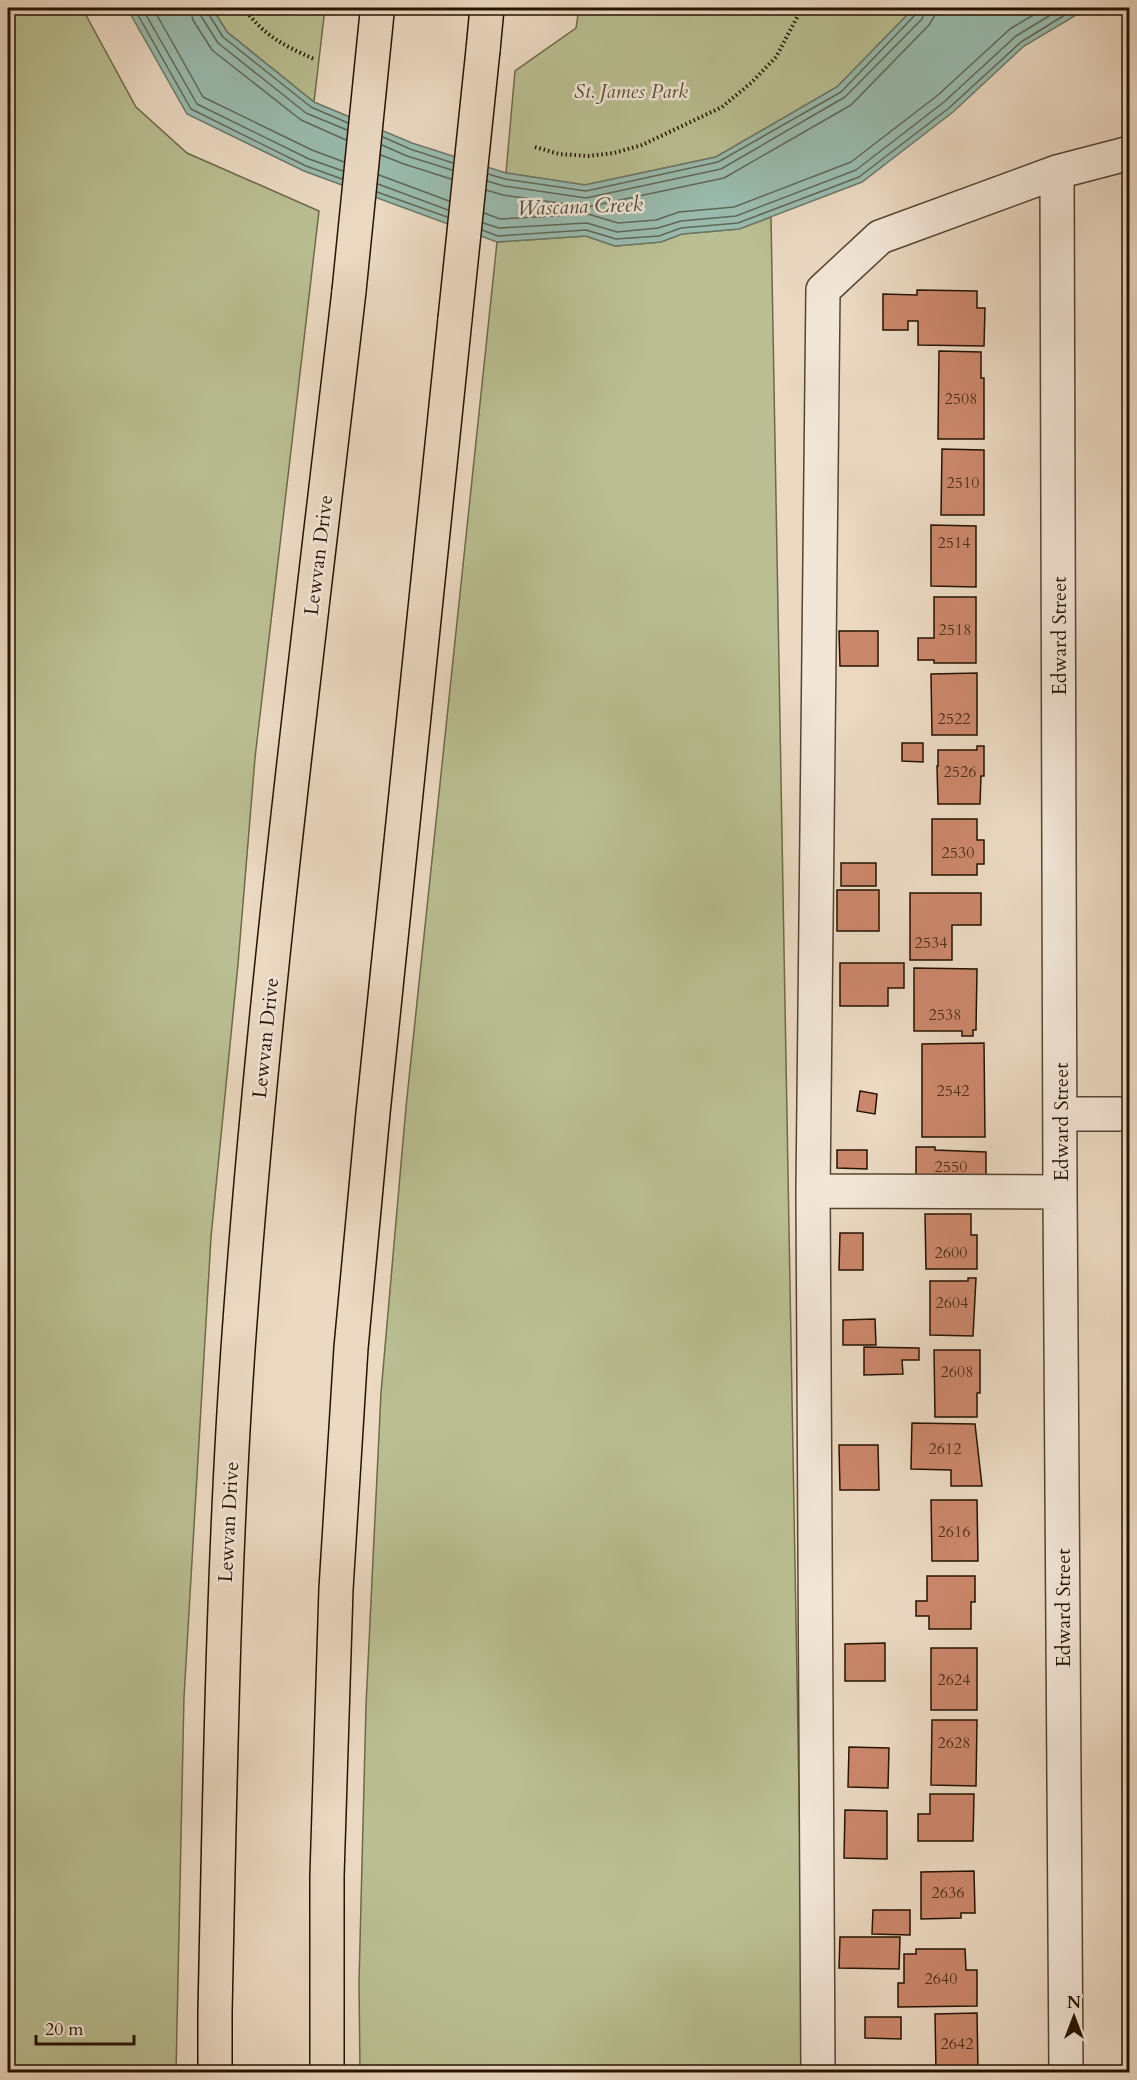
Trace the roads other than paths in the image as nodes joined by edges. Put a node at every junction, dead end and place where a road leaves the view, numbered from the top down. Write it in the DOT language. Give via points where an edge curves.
graph roads {
  1 [pos="487,8"];
  2 [pos="377,10"];
  3 [pos="1130,153"];
  4 [pos="1057,172"];
  5 [pos="1061,1114"];
  6 [pos="1130,1114"];
  7 [pos="813,1191"];
  8 [pos="1060,1192"];
  9 [pos="215,2073"];
  10 [pos="327,2073"];
  11 [pos="818,2073"];
  12 [pos="1066,2073"];
  1 -- 10 [label="main road, bridge" via="351,1348 336,1601 327,1876"];
  2 -- 9 [label="main road, Lewvan Drive, bridge" via="260,1083 239,1336 225,1582"];
  3 -- 4 [label="street"];
  4 -- 5 [label="street, Edward Street"];
  4 -- 7 [label="street" via="880,237 823,290"];
  5 -- 6 [label="street"];
  5 -- 8 [label="street, Edward Street"];
  7 -- 8 [label="street"];
  7 -- 11 [label="street"];
  8 -- 12 [label="street, Edward Street"];
}
